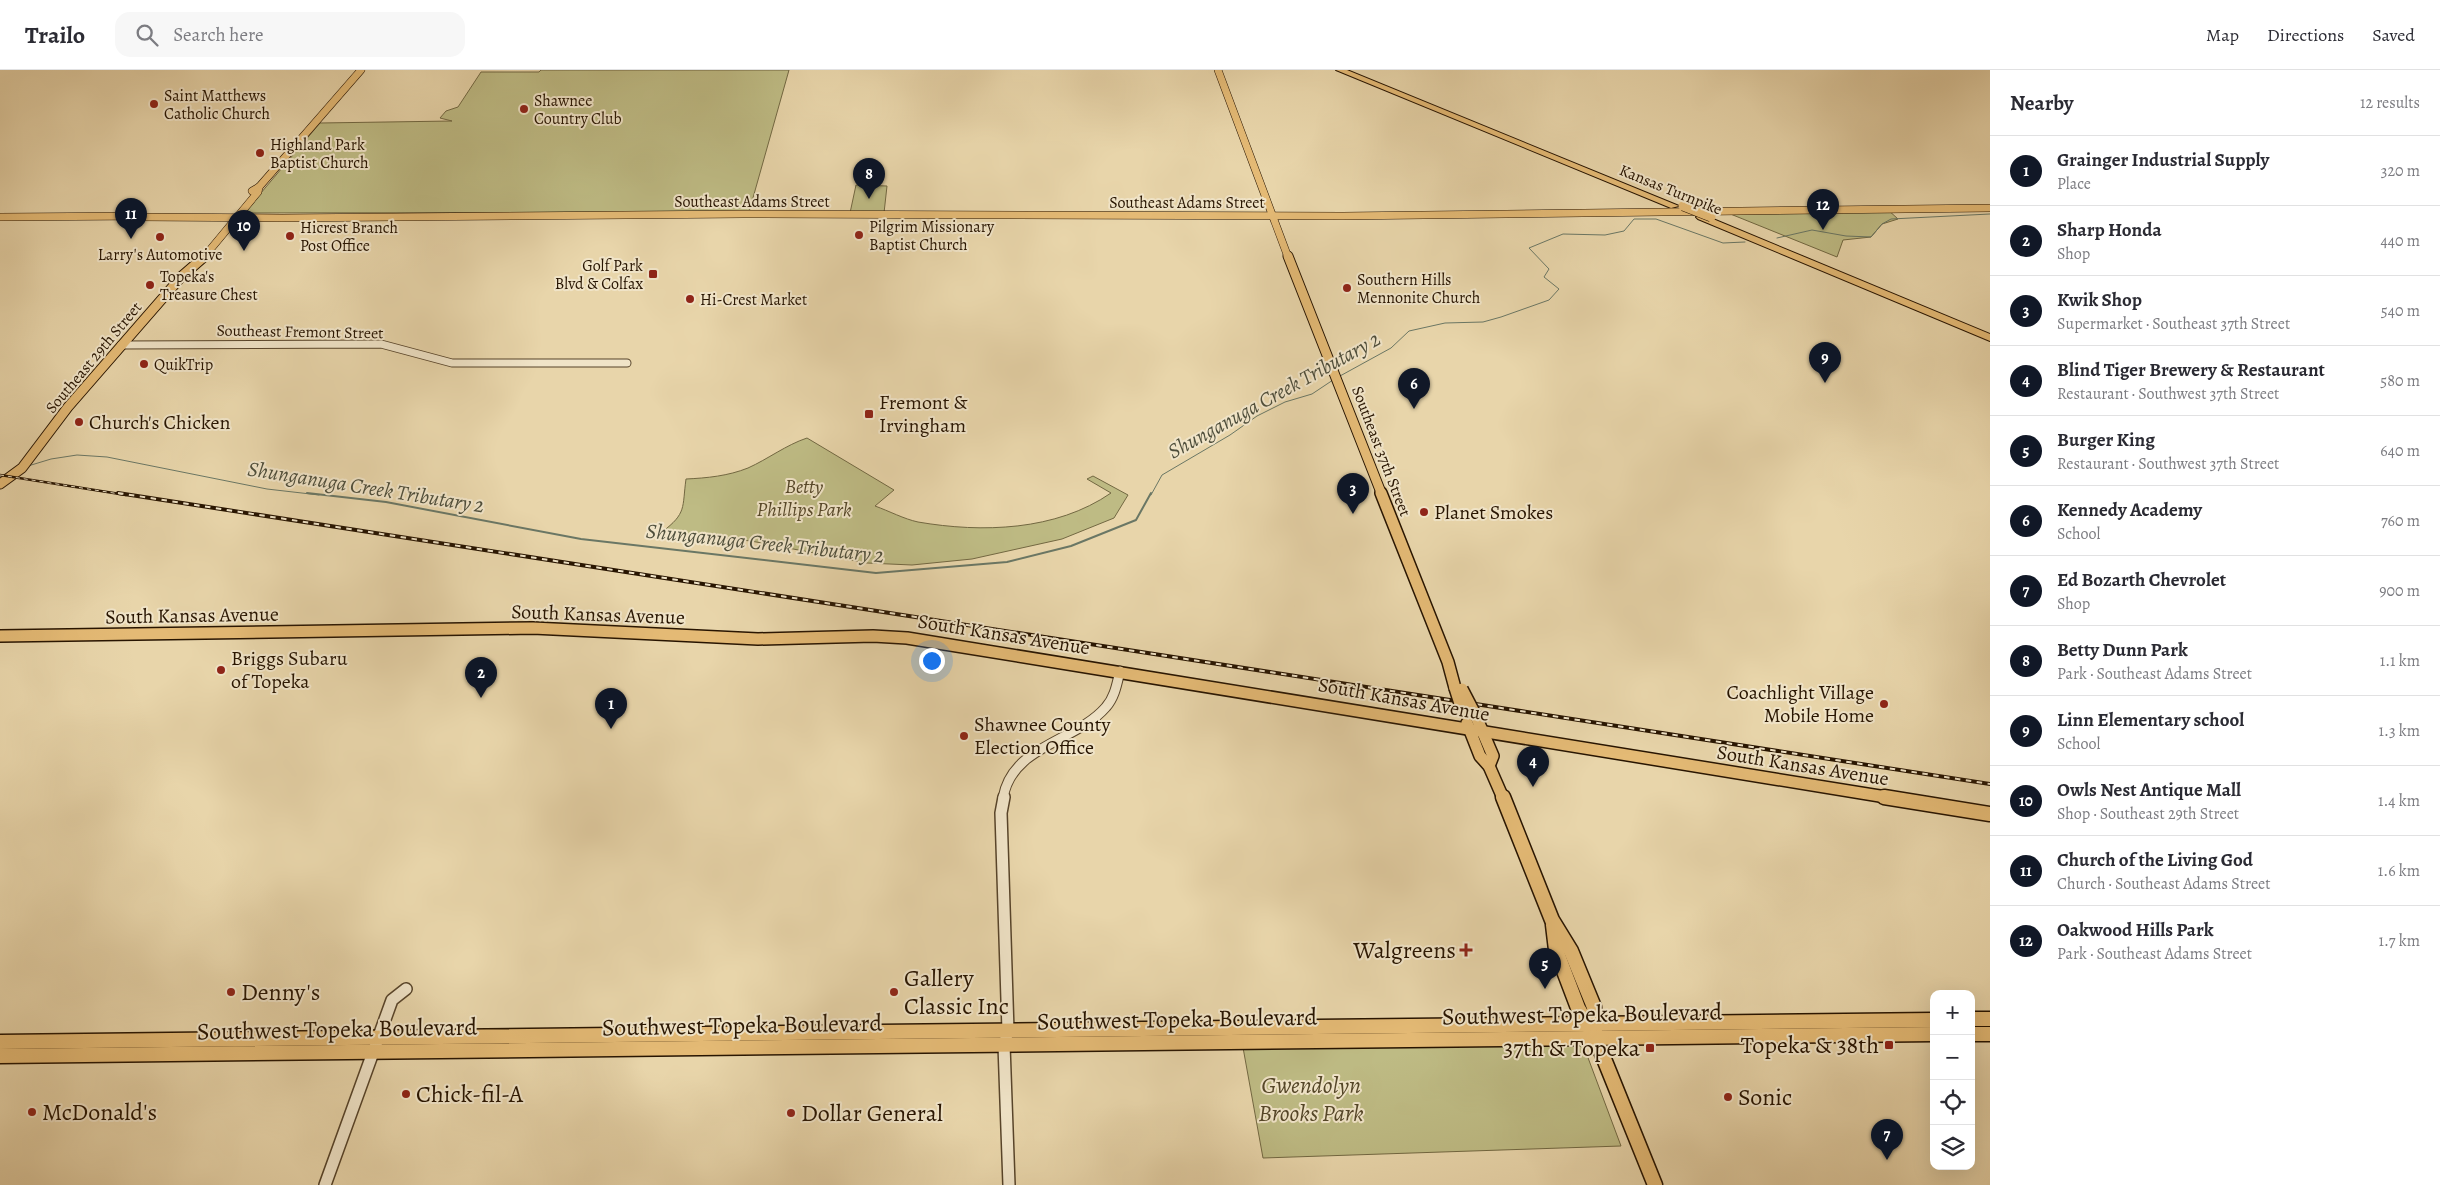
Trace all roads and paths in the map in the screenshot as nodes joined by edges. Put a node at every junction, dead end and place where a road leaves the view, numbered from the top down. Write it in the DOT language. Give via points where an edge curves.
graph roads {
  1 [pos="361,70"];
  2 [pos="1218,70"];
  3 [pos="1340,70"];
  4 [pos="1350,70"];
  5 [pos="1678,206"];
  6 [pos="1990,208"];
  7 [pos="233,216"];
  8 [pos="1272,216"];
  9 [pos="0,217"];
  10 [pos="1990,332"];
  11 [pos="1990,338"];
  12 [pos="121,345"];
  13 [pos="626,363"];
  14 [pos="28,459"];
  15 [pos="0,479"];
  16 [pos="0,484"];
  17 [pos="0,636"];
  18 [pos="1120,671"];
  19 [pos="1469,714"];
  20 [pos="1469,728"];
  21 [pos="1483,732"];
  22 [pos="1489,766"];
  23 [pos="1990,814"];
  24 [pos="406,990"];
  25 [pos="1975,1019"];
  26 [pos="1990,1019"];
  27 [pos="1930,1020"];
  28 [pos="1593,1029"];
  29 [pos="1930,1034"];
  30 [pos="1975,1034"];
  31 [pos="1990,1034"];
  32 [pos="1006,1038"];
  33 [pos="160,1041"];
  34 [pos="0,1042"];
  35 [pos="374,1046"];
  36 [pos="237,1047"];
  37 [pos="152,1055"];
  38 [pos="0,1056"];
  39 [pos="325,1185"];
  40 [pos="1009,1185"];
  41 [pos="1655,1185"];
  1 -- 7 [label="main road, Southeast 29th Street" via="259,187 252,190"];
  2 -- 8 [label="main road, Southeast 37th Street"];
  3 -- 5 [label="highway, Kansas Turnpike"];
  4 -- 5 [label="highway, Kansas Turnpike"];
  5 -- 10 [label="highway, Kansas Turnpike, bridge"];
  5 -- 11 [label="highway, Kansas Turnpike"];
  6 -- 8 [label="main road, Southeast Adams Street"];
  7 -- 8 [label="main road, Southeast Adams Street"];
  7 -- 9 [label="main road, Southeast Adams Street"];
  7 -- 12 [label="main road, Southeast 29th Street"];
  8 -- 19 [label="main road, Southeast 37th Street, bridge"];
  12 -- 13 [label="street, Southeast Fremont Street" via="381,344 452,363"];
  12 -- 14 [label="main road, Southeast 29th Street"];
  14 -- 15 [label="main road, Southeast 29th Street"];
  14 -- 16 [label="main road, Southeast 29th Street" via="22,468"];
  17 -- 18 [label="main road, South Kansas Avenue" via="533,628 758,639 873,636 907,638"];
  18 -- 20 [label="main road, South Kansas Avenue"];
  18 -- 32 [label="street" via="1113,696 1100,713 1026,759 1012,773 1005,787 1001,813"];
  19 -- 20 [label="main road"];
  19 -- 21 [label="main road"];
  20 -- 21 [label="main road, South Kansas Avenue"];
  20 -- 22 [label="main road" via="1480,756"];
  21 -- 22 [label="main road" via="1492,756"];
  21 -- 23 [label="main road, South Kansas Avenue"];
  22 -- 28 [label="main road" via="1552,920 1556,950 1578,1008"];
  24 -- 35 [label="street" via="392,1000"];
  25 -- 26 [label="main road"];
  27 -- 28 [label="main road, Southwest Topeka Boulevard"];
  28 -- 29 [label="main road, Southwest Topeka Boulevard"];
  28 -- 32 [label="main road, Southwest Topeka Boulevard"];
  28 -- 41 [label="main road"];
  30 -- 31 [label="main road"];
  32 -- 35 [label="main road, Southwest Topeka Boulevard"];
  32 -- 40 [label="street"];
  33 -- 34 [label="main road, Southwest Topeka Boulevard"];
  33 -- 36 [label="main road, Southwest Topeka Boulevard"];
  33 -- 37 [label="main road"];
  35 -- 36 [label="main road, Southwest Topeka Boulevard"];
  35 -- 39 [label="street"];
  36 -- 37 [label="main road, Southwest Topeka Boulevard"];
  37 -- 38 [label="main road, Southwest Topeka Boulevard"];
}
